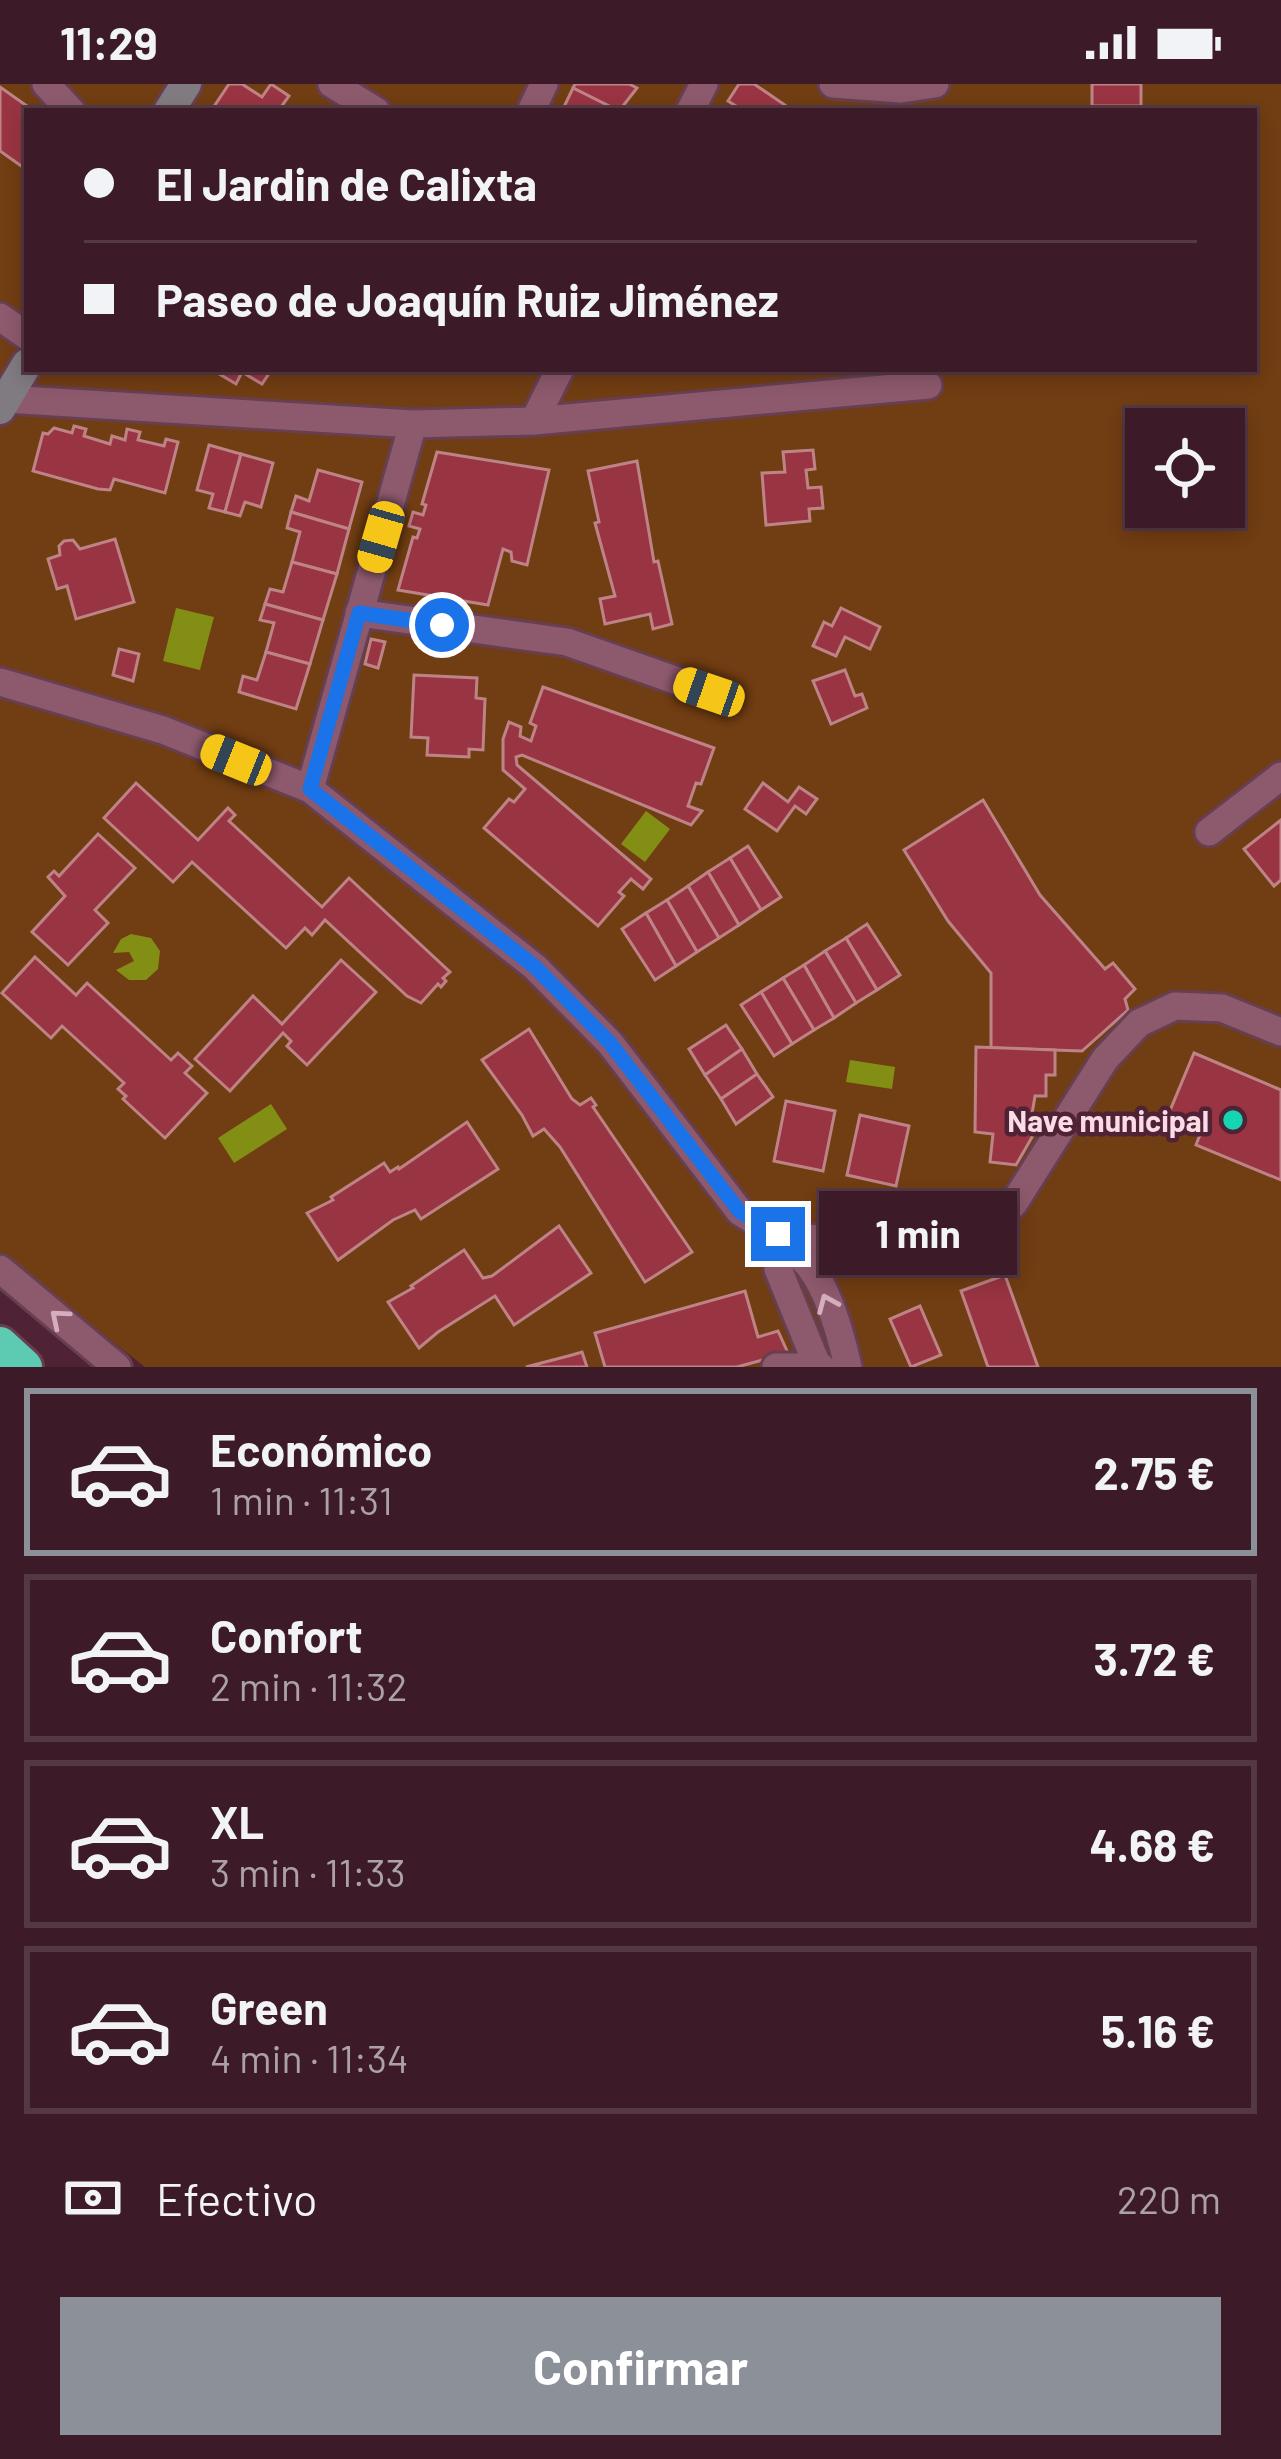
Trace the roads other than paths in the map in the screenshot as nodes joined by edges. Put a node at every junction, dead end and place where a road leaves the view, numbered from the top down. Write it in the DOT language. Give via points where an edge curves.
graph roads {
  1 [pos="46,84"];
  2 [pos="332,84"];
  3 [pos="833,84"];
  4 [pos="935,84"];
  5 [pos="68,108"];
  6 [pos="371,108"];
  7 [pos="24,369"];
  8 [pos="559,372"];
  9 [pos="928,385"];
  10 [pos="3,404"];
  11 [pos="534,422"];
  12 [pos="413,424"];
  13 [pos="359,613"];
  14 [pos="0,682"];
  15 [pos="709,692"];
  16 [pos="1281,776"];
  17 [pos="310,789"];
  18 [pos="1208,832"];
  19 [pos="1281,1032"];
  20 [pos="782,1243"];
  21 [pos="0,1269"];
  22 [pos="0,1345"];
  23 [pos="24,1367"];
  24 [pos="118,1367"];
  25 [pos="776,1367"];
  26 [pos="819,1367"];
  27 [pos="848,1367"];
  1 -- 5 [label="street"];
  2 -- 6 [label="street"];
  3 -- 4 [label="street"];
  7 -- 10 [label="main road"];
  8 -- 11 [label="street"];
  9 -- 11 [label="street"];
  10 -- 12 [label="street"];
  11 -- 12 [label="street"];
  12 -- 13 [label="street"];
  13 -- 15 [label="street" via="567,643"];
  13 -- 17 [label="street"];
  14 -- 17 [label="street" via="163,730"];
  16 -- 18 [label="street"];
  17 -- 20 [label="street" via="535,967 610,1043 740,1212"];
  19 -- 20 [label="street" via="1222,1008 1175,1006 1139,1024 1106,1059 1014,1203 988,1232 958,1248"];
  20 -- 26 [label="street" via="778,1269"];
  27 -- 20 [label="street, one-way" via="815,1275"];
  24 -- 21 [label="street, one-way"];
  22 -- 23 [label="highway"];
  25 -- 26 [label="street"];
}
